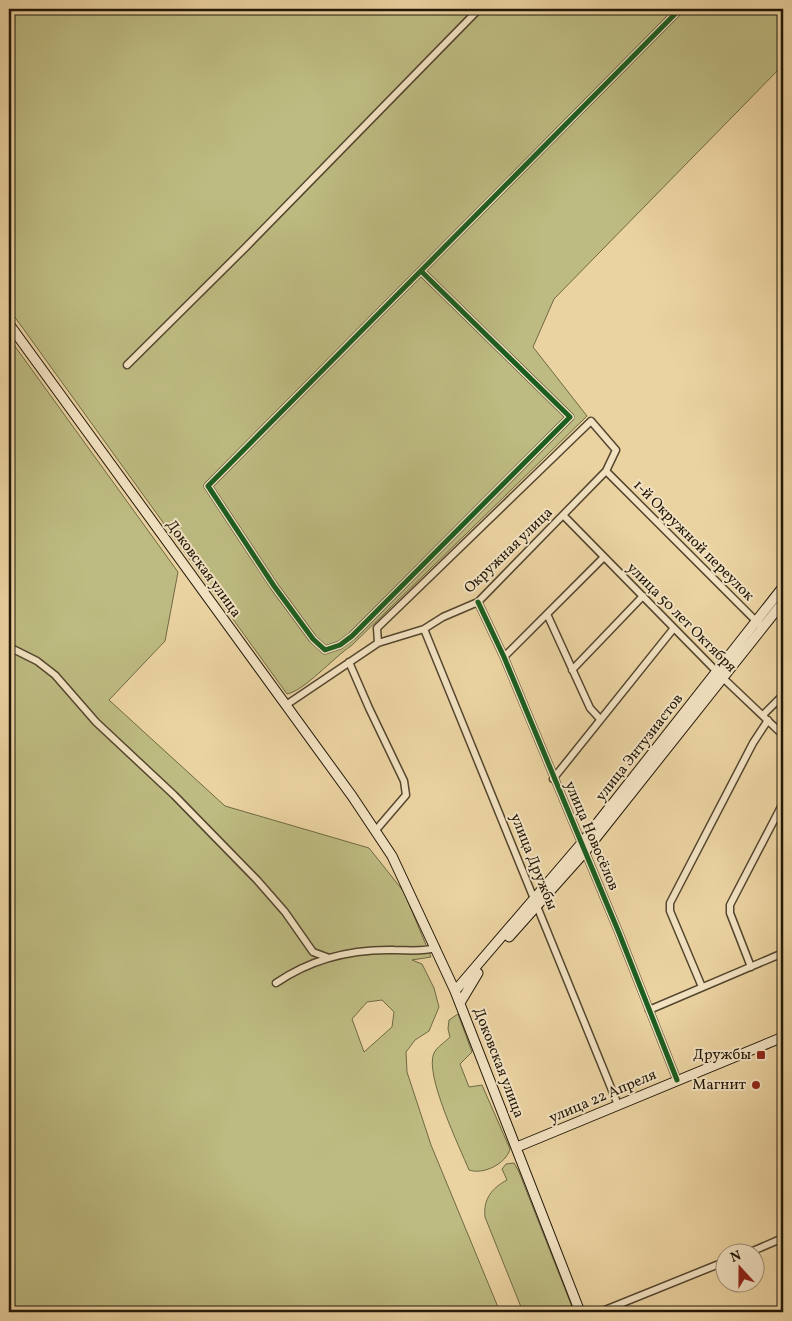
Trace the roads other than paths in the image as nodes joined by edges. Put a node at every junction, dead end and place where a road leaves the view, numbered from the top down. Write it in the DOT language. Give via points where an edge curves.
graph roads {
  1 [pos="479,9"];
  2 [pos="680,9"];
  3 [pos="422,271"];
  4 [pos="9,324"];
  5 [pos="126,365"];
  6 [pos="606,471"];
  7 [pos="563,515"];
  8 [pos="603,558"];
  9 [pos="783,587"];
  10 [pos="643,596"];
  11 [pos="478,602"];
  12 [pos="783,602"];
  13 [pos="547,614"];
  14 [pos="759,625"];
  15 [pos="674,628"];
  16 [pos="424,629"];
  17 [pos="378,643"];
  18 [pos="9,647"];
  19 [pos="504,657"];
  20 [pos="349,662"];
  21 [pos="572,670"];
  22 [pos="720,675"];
  23 [pos="783,695"];
  24 [pos="286,705"];
  25 [pos="765,718"];
  26 [pos="600,720"];
  27 [pos="783,735"];
  28 [pos="553,779"];
  29 [pos="783,803"];
  30 [pos="376,830"];
  31 [pos="582,849"];
  32 [pos="536,902"];
  33 [pos="436,948"];
  34 [pos="783,953"];
  35 [pos="329,958"];
  36 [pos="751,967"];
  37 [pos="276,983"];
  38 [pos="702,987"];
  39 [pos="455,991"];
  40 [pos="460,1003"];
  41 [pos="649,1010"];
  42 [pos="783,1037"];
  43 [pos="677,1080"];
  44 [pos="618,1105"];
  45 [pos="517,1148"];
  46 [pos="783,1238"];
  47 [pos="764,1246"];
  48 [pos="714,1266"];
  49 [pos="580,1312"];
  50 [pos="600,1312"];
  1 -- 5 [label="street" via="246,248"];
  2 -- 3 [label="street"];
  3 -- 3 [label="street" via="208,486 274,586 313,639 326,650 340,646 352,636 570,417"];
  4 -- 24 [label="main road, Доковская улица"];
  6 -- 7 [label="street, Окружная улица"];
  6 -- 14 [label="street, 1-й Окружной переулок"];
  6 -- 17 [label="street, Окружная улица" via="616,450 591,421 377,628"];
  7 -- 8 [label="street, улица 50 лет Октября"];
  7 -- 11 [label="street, Окружная улица"];
  8 -- 10 [label="street, улица 50 лет Октября"];
  8 -- 13 [label="street"];
  9 -- 14 [label="main road, улица Энтузиастов"];
  10 -- 15 [label="street, улица 50 лет Октября"];
  10 -- 21 [label="street"];
  11 -- 16 [label="street, Окружная улица"];
  11 -- 19 [label="street, улица Новосёлов"];
  12 -- 14 [label="main road, улица Энтузиастов"];
  13 -- 19 [label="street"];
  13 -- 21 [label="street"];
  14 -- 22 [label="main road, улица Энтузиастов"];
  15 -- 22 [label="street, улица 50 лет Октября"];
  15 -- 26 [label="street"];
  16 -- 17 [label="street, Окружная улица"];
  16 -- 32 [label="street, улица Дружбы"];
  17 -- 20 [label="street, Окружная улица"];
  18 -- 35 [label="street" via="37,661 55,675 96,722 174,795 257,880 313,952"];
  19 -- 28 [label="street, улица Новосёлов"];
  20 -- 24 [label="street, Окружная улица"];
  20 -- 30 [label="street" via="404,781 406,795"];
  21 -- 26 [label="street" via="590,708"];
  22 -- 25 [label="street, улица 50 лет Октября"];
  22 -- 31 [label="main road, улица Энтузиастов"];
  23 -- 25 [label="street"];
  24 -- 30 [label="main road, Доковская улица"];
  25 -- 27 [label="street, улица 50 лет Октября"];
  25 -- 38 [label="street" via="670,903 670,911"];
  26 -- 28 [label="street"];
  28 -- 31 [label="street, улица Новосёлов"];
  29 -- 36 [label="street" via="730,904 730,913"];
  30 -- 33 [label="main road, Доковская улица"];
  31 -- 32 [label="main road, улица Энтузиастов"];
  31 -- 41 [label="street, улица Новосёлов"];
  32 -- 39 [label="main road, улица Энтузиастов"];
  32 -- 40 [label="main road, улица Энтузиастов" via="473,978"];
  32 -- 44 [label="street, улица Дружбы"];
  33 -- 35 [label="street" via="420,952 362,951"];
  33 -- 39 [label="main road, Доковская улица"];
  34 -- 36 [label="street"];
  35 -- 37 [label="street" via="296,969"];
  36 -- 38 [label="street"];
  38 -- 41 [label="street"];
  39 -- 40 [label="main road, Доковская улица"];
  40 -- 45 [label="main road, Доковская улица"];
  41 -- 43 [label="street, улица Новосёлов"];
  42 -- 43 [label="main road, улица 22 Апреля"];
  43 -- 44 [label="main road, улица 22 Апреля"];
  44 -- 45 [label="main road, улица 22 Апреля"];
  45 -- 49 [label="main road, Доковская улица"];
  46 -- 47 [label="street"];
  48 -- 50 [label="street"];
}
